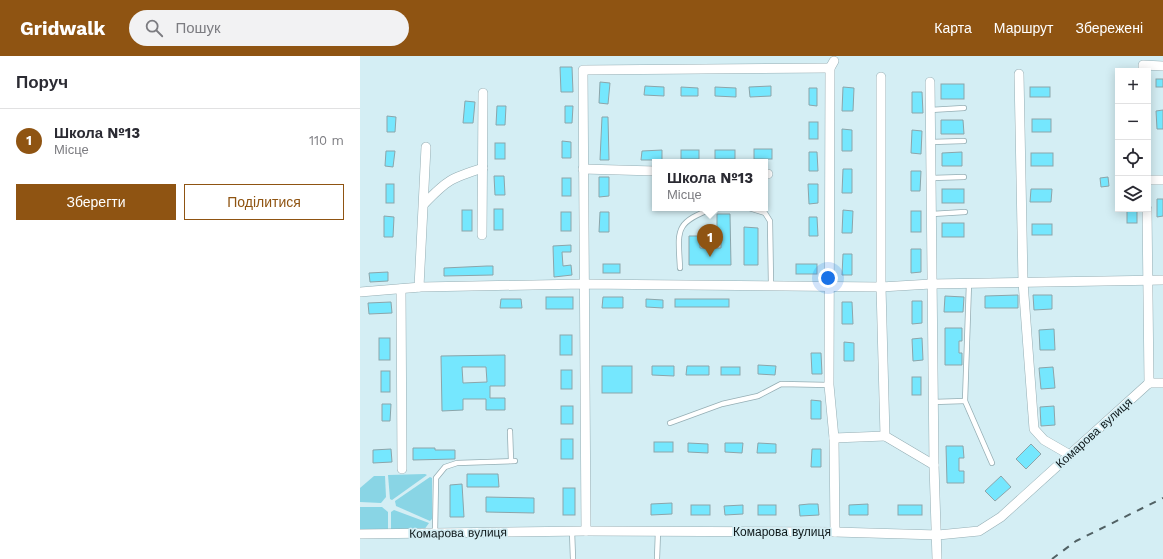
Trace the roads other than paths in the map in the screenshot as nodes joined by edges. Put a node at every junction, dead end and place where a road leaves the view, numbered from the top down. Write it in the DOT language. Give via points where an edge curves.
graph roads {
  1 [pos="1163,66"];
  2 [pos="1143,68"];
  3 [pos="1020,74"];
  4 [pos="881,77"];
  5 [pos="930,82"];
  6 [pos="483,93"];
  7 [pos="964,108"];
  8 [pos="930,110"];
  9 [pos="964,141"];
  10 [pos="931,142"];
  11 [pos="426,147"];
  12 [pos="483,168"];
  13 [pos="583,170"];
  14 [pos="652,171"];
  15 [pos="964,177"];
  16 [pos="931,178"];
  17 [pos="1151,180"];
  18 [pos="1163,180"];
  19 [pos="424,204"];
  20 [pos="706,211"];
  21 [pos="756,211"];
  22 [pos="965,212"];
  23 [pos="1147,212"];
  24 [pos="932,214"];
  25 [pos="482,235"];
  26 [pos="680,268"];
  27 [pos="1163,280"];
  28 [pos="1149,281"];
  29 [pos="1023,282"];
  30 [pos="969,283"];
  31 [pos="583,284"];
  32 [pos="931,284"];
  33 [pos="771,285"];
  34 [pos="830,286"];
  35 [pos="419,287"];
  36 [pos="881,287"];
  37 [pos="401,289"];
  38 [pos="360,292"];
  39 [pos="1149,383"];
  40 [pos="1163,383"];
  41 [pos="829,385"];
  42 [pos="965,401"];
  43 [pos="933,402"];
  44 [pos="670,423"];
  45 [pos="510,431"];
  46 [pos="885,436"];
  47 [pos="834,438"];
  48 [pos="1070,455"];
  49 [pos="992,463"];
  50 [pos="934,464"];
  51 [pos="402,469"];
  52 [pos="572,531"];
  53 [pos="586,531"];
  54 [pos="658,531"];
  55 [pos="835,532"];
  56 [pos="435,533"];
  57 [pos="360,534"];
  58 [pos="938,535"];
  59 [pos="572,559"];
  60 [pos="657,559"];
  61 [pos="937,559"];
  1 -- 2 [label="street" via="1143,65"];
  3 -- 29 [label="street"];
  4 -- 36 [label="street"];
  5 -- 8 [label="street"];
  6 -- 12 [label="street"];
  7 -- 8 [label="lane"];
  8 -- 10 [label="street"];
  9 -- 10 [label="lane"];
  10 -- 16 [label="street"];
  11 -- 19 [label="street"];
  12 -- 19 [label="street" via="457,176 445,183"];
  12 -- 25 [label="street"];
  13 -- 14 [label="street"];
  13 -- 31 [label="street"];
  13 -- 34 [label="street" via="583,70 832,64"];
  15 -- 16 [label="lane"];
  16 -- 24 [label="street"];
  17 -- 18 [label="street"];
  19 -- 35 [label="street"];
  20 -- 26 [label="lane" via="682,224 678,235"];
  21 -- 33 [label="lane" via="764,214 770,221"];
  22 -- 24 [label="lane"];
  23 -- 28 [label="street"];
  24 -- 32 [label="street"];
  27 -- 28 [label="street"];
  28 -- 29 [label="street"];
  28 -- 39 [label="street"];
  29 -- 30 [label="street"];
  29 -- 48 [label="street" via="1034,429 1044,440"];
  30 -- 32 [label="street"];
  30 -- 42 [label="lane"];
  31 -- 33 [label="street"];
  31 -- 35 [label="street"];
  31 -- 53 [label="street"];
  32 -- 36 [label="street"];
  32 -- 43 [label="street"];
  33 -- 34 [label="street"];
  34 -- 36 [label="street"];
  34 -- 41 [label="street"];
  35 -- 37 [label="street"];
  36 -- 46 [label="street"];
  37 -- 38 [label="street"];
  37 -- 51 [label="street"];
  39 -- 40 [label="street"];
  39 -- 48 [label="street, Комарова вулиця"];
  41 -- 44 [label="lane" via="781,384 758,396 722,404"];
  41 -- 47 [label="street"];
  42 -- 43 [label="lane"];
  42 -- 49 [label="lane"];
  43 -- 50 [label="street"];
  45 -- 56 [label="lane" via="513,461 457,463 445,467 436,478"];
  46 -- 47 [label="street"];
  46 -- 50 [label="street"];
  47 -- 55 [label="street"];
  48 -- 58 [label="street, Комарова вулиця" via="1001,517 979,531"];
  50 -- 58 [label="street"];
  52 -- 53 [label="street, Комарова вулиця"];
  52 -- 56 [label="street, Комарова вулиця"];
  52 -- 59 [label="lane"];
  53 -- 54 [label="street, Комарова вулиця"];
  54 -- 55 [label="street, Комарова вулиця"];
  54 -- 60 [label="lane"];
  55 -- 58 [label="street, Комарова вулиця"];
  56 -- 57 [label="street, Комарова вулиця"];
  58 -- 61 [label="street"];
}
